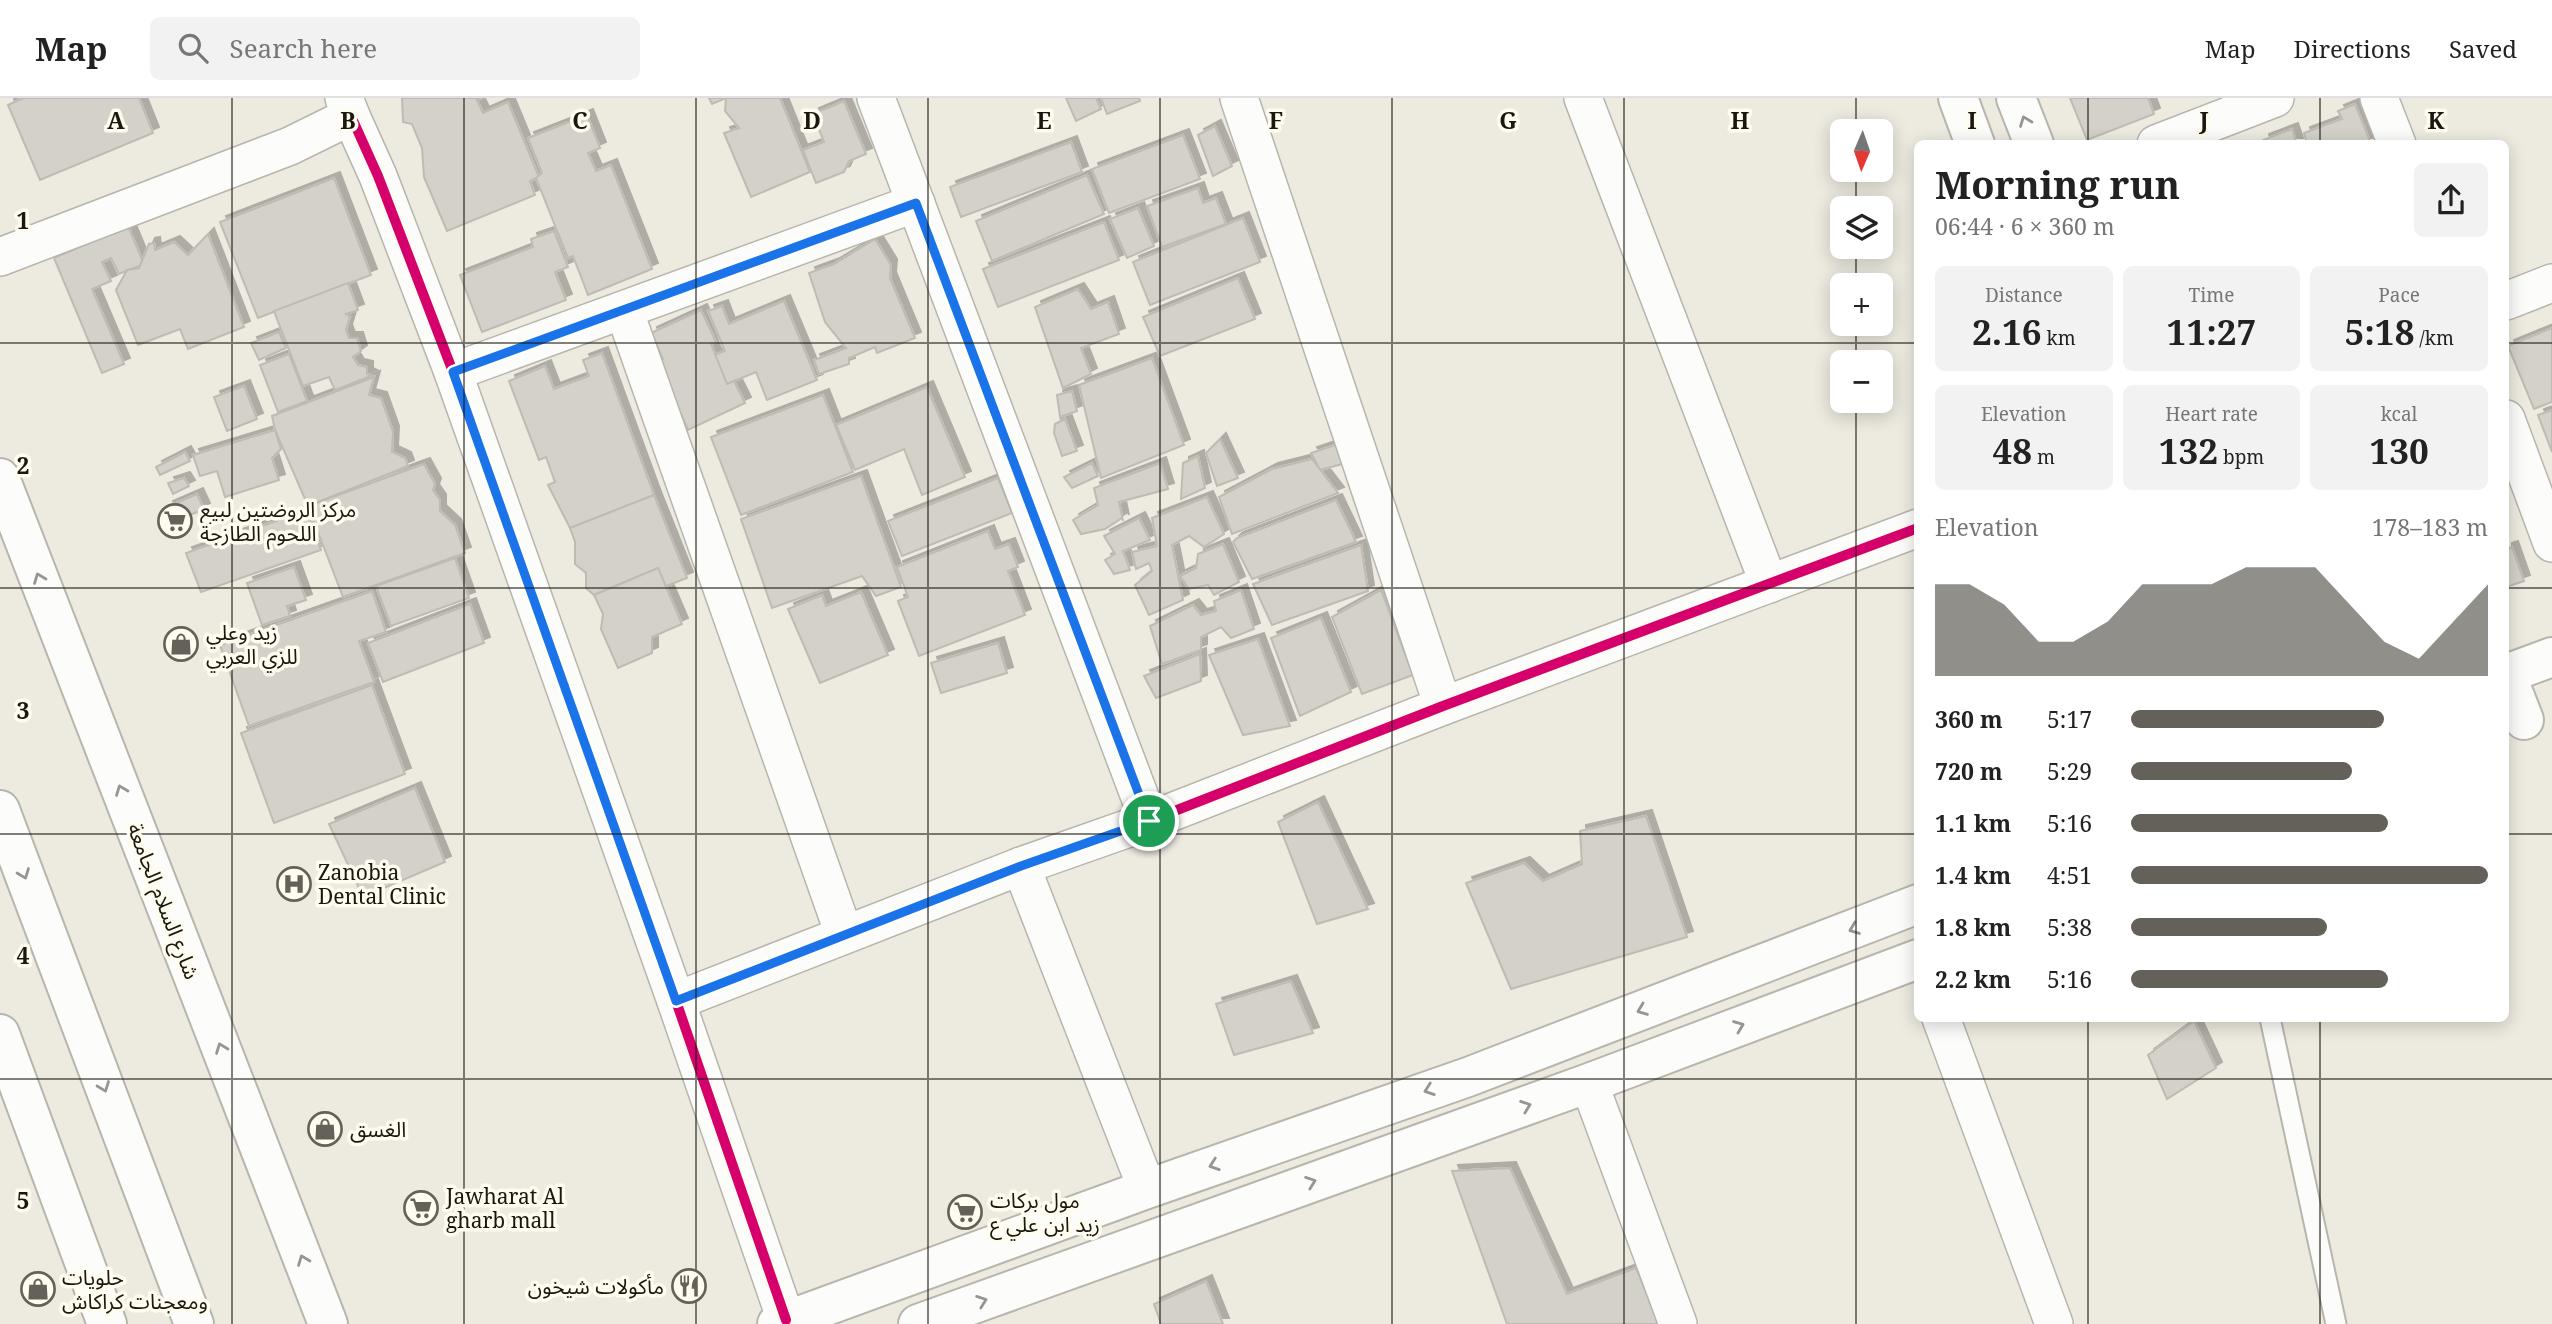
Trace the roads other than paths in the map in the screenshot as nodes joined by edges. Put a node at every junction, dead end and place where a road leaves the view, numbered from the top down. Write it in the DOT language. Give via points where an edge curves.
graph roads {
  1 [pos="876,98"];
  2 [pos="1239,98"];
  3 [pos="1583,98"];
  4 [pos="1958,98"];
  5 [pos="2016,98"];
  6 [pos="2276,98"];
  7 [pos="2379,98"];
  8 [pos="347,107"];
  9 [pos="1974,140"];
  10 [pos="2032,140"];
  11 [pos="2166,140"];
  12 [pos="2395,140"];
  13 [pos="916,203"];
  14 [pos="0,257"];
  15 [pos="2552,283"];
  16 [pos="2509,300"];
  17 [pos="624,310"];
  18 [pos="453,372"];
  19 [pos="2509,427"];
  20 [pos="0,478"];
  21 [pos="1914,530"];
  22 [pos="2552,543"];
  23 [pos="1769,584"];
  24 [pos="2552,657"];
  25 [pos="2509,673"];
  26 [pos="2509,680"];
  27 [pos="1443,706"];
  28 [pos="2527,719"];
  29 [pos="1,816"];
  30 [pos="1149,821"];
  31 [pos="1021,866"];
  32 [pos="1914,906"];
  33 [pos="844,934"];
  34 [pos="1914,961"];
  35 [pos="676,1001"];
  36 [pos="1942,1022"];
  37 [pos="2271,1022"];
  38 [pos="0,1034"];
  39 [pos="1589,1083"];
  40 [pos="1147,1189"];
  41 [pos="332,1318"];
  42 [pos="781,1322"];
  43 [pos="107,1324"];
  44 [pos="194,1324"];
  45 [pos="918,1324"];
  46 [pos="1678,1324"];
  47 [pos="2054,1324"];
  48 [pos="2336,1324"];
  1 -- 13 [label="street"];
  2 -- 27 [label="street"];
  3 -- 23 [label="street"];
  4 -- 9 [label="street"];
  10 -- 5 [label="street, one-way"];
  6 -- 11 [label="street"];
  7 -- 12 [label="street"];
  8 -- 14 [label="street" via="290,146"];
  8 -- 18 [label="street"];
  13 -- 17 [label="street"];
  13 -- 30 [label="street"];
  15 -- 16 [label="street"];
  17 -- 18 [label="street"];
  17 -- 33 [label="street"];
  18 -- 35 [label="street"];
  19 -- 22 [label="street"];
  41 -- 20 [label="street, شارع السلام الجامعة, one-way"];
  21 -- 23 [label="street"];
  23 -- 27 [label="street"];
  24 -- 25 [label="street"];
  26 -- 28 [label="street"];
  27 -- 30 [label="street"];
  29 -- 44 [label="street, one-way"];
  30 -- 31 [label="street"];
  31 -- 33 [label="street"];
  31 -- 40 [label="street"];
  32 -- 40 [label="street, one-way" via="1468,1077"];
  33 -- 35 [label="street"];
  39 -- 34 [label="street, one-way"];
  35 -- 42 [label="street"];
  36 -- 47 [label="street"];
  37 -- 48 [label="lane"];
  38 -- 43 [label="street"];
  45 -- 39 [label="street, one-way"];
  39 -- 46 [label="street"];
  40 -- 42 [label="street"];
}
